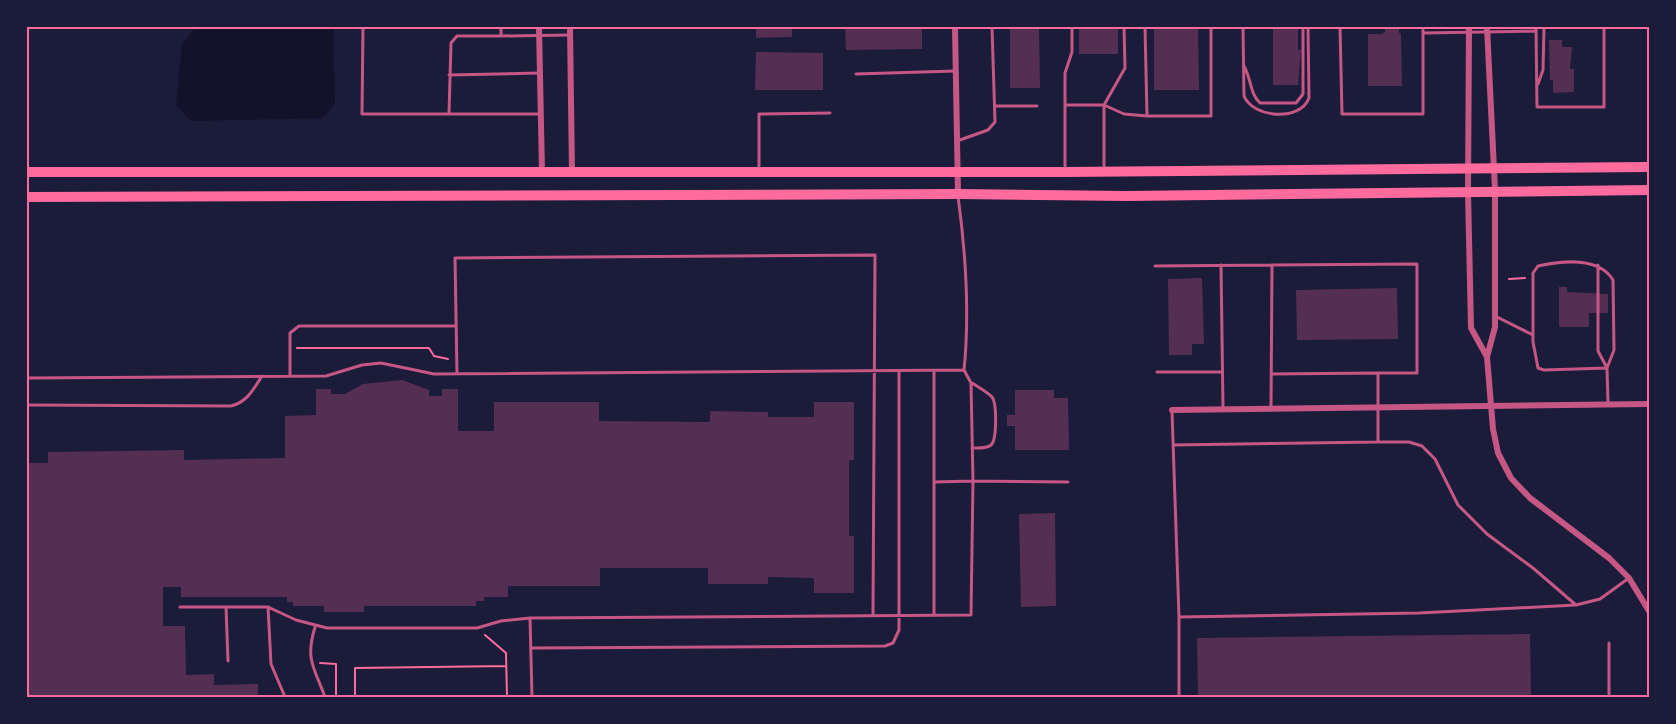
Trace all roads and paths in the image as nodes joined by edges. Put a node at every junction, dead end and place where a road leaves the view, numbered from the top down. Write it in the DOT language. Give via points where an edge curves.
graph roads {
  1 [pos="363,27"];
  2 [pos="501,27"];
  3 [pos="539,27"];
  4 [pos="570,27"];
  5 [pos="955,27"];
  6 [pos="992,27"];
  7 [pos="1072,27"];
  8 [pos="1124,27"];
  9 [pos="1146,27"];
  10 [pos="1211,27"];
  11 [pos="1243,27"];
  12 [pos="1303,27"];
  13 [pos="1308,27"];
  14 [pos="1340,27"];
  15 [pos="1423,27"];
  16 [pos="1544,27"];
  17 [pos="1604,27"];
  18 [pos="1469,29"];
  19 [pos="1487,29"];
  20 [pos="1536,29"];
  21 [pos="1423,33"];
  22 [pos="570,35"];
  23 [pos="501,36"];
  24 [pos="540,36"];
  25 [pos="1243,64"];
  26 [pos="956,71"];
  27 [pos="540,73"];
  28 [pos="856,74"];
  29 [pos="449,75"];
  30 [pos="1537,88"];
  31 [pos="1065,105"];
  32 [pos="1104,105"];
  33 [pos="995,106"];
  34 [pos="1038,106"];
  35 [pos="830,113"];
  36 [pos="449,114"];
  37 [pos="541,114"];
  38 [pos="1147,116"];
  39 [pos="957,141"];
  40 [pos="1649,167"];
  41 [pos="1468,169"];
  42 [pos="1494,169"];
  43 [pos="958,170"];
  44 [pos="759,171"];
  45 [pos="1104,171"];
  46 [pos="27,172"];
  47 [pos="542,172"];
  48 [pos="572,172"];
  49 [pos="1065,172"];
  50 [pos="1495,190"];
  51 [pos="1649,190"];
  52 [pos="1468,192"];
  53 [pos="958,194"];
  54 [pos="27,197"];
  55 [pos="1221,265"];
  56 [pos="1272,265"];
  57 [pos="1598,265"];
  58 [pos="1155,266"];
  59 [pos="1533,278"];
  60 [pos="1509,279"];
  61 [pos="1495,316"];
  62 [pos="456,327"];
  63 [pos="1533,335"];
  64 [pos="289,348"];
  65 [pos="1487,357"];
  66 [pos="457,359"];
  67 [pos="1607,368"];
  68 [pos="964,370"];
  69 [pos="876,371"];
  70 [pos="899,371"];
  71 [pos="934,371"];
  72 [pos="1157,372"];
  73 [pos="1222,372"];
  74 [pos="1378,373"];
  75 [pos="457,374"];
  76 [pos="1271,374"];
  77 [pos="262,376"];
  78 [pos="290,376"];
  79 [pos="27,378"];
  80 [pos="971,383"];
  81 [pos="1649,404"];
  82 [pos="27,405"];
  83 [pos="1608,405"];
  84 [pos="1491,406"];
  85 [pos="1378,408"];
  86 [pos="1271,409"];
  87 [pos="1172,410"];
  88 [pos="1223,410"];
  89 [pos="1378,442"];
  90 [pos="1173,445"];
  91 [pos="972,448"];
  92 [pos="973,481"];
  93 [pos="934,482"];
  94 [pos="1068,482"];
  95 [pos="1629,578"];
  96 [pos="1576,605"];
  97 [pos="180,607"];
  98 [pos="226,607"];
  99 [pos="268,608"];
  100 [pos="1649,611"];
  101 [pos="873,615"];
  102 [pos="899,615"];
  103 [pos="934,615"];
  104 [pos="1179,617"];
  105 [pos="530,618"];
  106 [pos="315,627"];
  107 [pos="477,628"];
  108 [pos="1609,643"];
  109 [pos="531,648"];
  110 [pos="228,661"];
  111 [pos="311,663"];
  112 [pos="506,666"];
  113 [pos="285,697"];
  114 [pos="325,697"];
  115 [pos="336,697"];
  116 [pos="355,697"];
  117 [pos="507,697"];
  118 [pos="532,697"];
  119 [pos="1179,697"];
  120 [pos="1609,697"];
  1 -- 36 [label="lane" via="362,114"];
  2 -- 23 [label="lane"];
  3 -- 24 [label="street"];
  4 -- 22 [label="street"];
  5 -- 26 [label="street"];
  6 -- 33 [label="lane"];
  7 -- 31 [label="lane"];
  8 -- 32 [label="lane" via="1125,68"];
  9 -- 38 [label="lane"];
  10 -- 38 [label="lane" via="1211,116"];
  11 -- 25 [label="lane"];
  12 -- 25 [label="lane" via="1303,94 1296,103 1260,103 1252,93 1251,79"];
  13 -- 25 [label="lane" via="1309,98 1301,110 1254,110 1244,96"];
  14 -- 21 [label="lane" via="1342,114 1424,114"];
  15 -- 21 [label="lane"];
  16 -- 30 [label="lane" via="1543,70"];
  17 -- 30 [label="lane" via="1604,107 1537,107"];
  18 -- 19 [label="lane"];
  18 -- 21 [label="lane"];
  18 -- 41 [label="street"];
  19 -- 20 [label="lane"];
  19 -- 42 [label="street"];
  20 -- 30 [label="lane"];
  22 -- 24 [label="lane"];
  22 -- 48 [label="street"];
  23 -- 24 [label="lane"];
  23 -- 29 [label="lane" via="457,36 451,43"];
  24 -- 27 [label="street"];
  26 -- 28 [label="lane"];
  26 -- 39 [label="street"];
  27 -- 29 [label="lane"];
  27 -- 37 [label="street"];
  29 -- 36 [label="lane"];
  31 -- 32 [label="lane"];
  31 -- 49 [label="lane"];
  32 -- 38 [label="lane" via="1124,114"];
  32 -- 45 [label="lane"];
  33 -- 34 [label="lane"];
  33 -- 39 [label="lane" via="995,122 988,130"];
  35 -- 44 [label="lane" via="759,114"];
  36 -- 37 [label="lane"];
  37 -- 47 [label="street"];
  39 -- 43 [label="street"];
  40 -- 42 [label="main road"];
  41 -- 42 [label="main road"];
  41 -- 45 [label="main road"];
  41 -- 52 [label="street"];
  42 -- 50 [label="street"];
  43 -- 44 [label="main road"];
  43 -- 49 [label="main road"];
  43 -- 53 [label="street"];
  44 -- 48 [label="main road"];
  45 -- 49 [label="main road"];
  46 -- 47 [label="main road"];
  47 -- 48 [label="main road"];
  50 -- 51 [label="main road"];
  50 -- 52 [label="main road"];
  50 -- 61 [label="street"];
  52 -- 53 [label="main road"];
  52 -- 65 [label="street" via="1471,328"];
  53 -- 54 [label="main road"];
  53 -- 68 [label="lane" via="967,266"];
  55 -- 56 [label="lane"];
  55 -- 58 [label="lane"];
  55 -- 73 [label="lane"];
  56 -- 74 [label="lane" via="1418,264 1418,373"];
  56 -- 76 [label="lane"];
  57 -- 59 [label="lane" via="1556,262 1538,266"];
  57 -- 67 [label="lane" via="1599,351"];
  57 -- 67 [label="lane" via="1613,280 1614,350"];
  59 -- 60 [label="path"];
  59 -- 63 [label="lane"];
  61 -- 63 [label="lane"];
  61 -- 65 [label="street"];
  62 -- 64 [label="lane" via="299,326 290,333"];
  62 -- 66 [label="lane"];
  62 -- 69 [label="lane" via="455,258 875,255"];
  63 -- 67 [label="lane" via="1538,368"];
  64 -- 66 [label="path" via="429,348 434,356"];
  64 -- 78 [label="lane"];
  65 -- 84 [label="street"];
  66 -- 75 [label="lane"];
  67 -- 83 [label="lane"];
  68 -- 71 [label="lane"];
  68 -- 80 [label="lane"];
  69 -- 70 [label="lane"];
  69 -- 75 [label="lane"];
  69 -- 101 [label="lane"];
  70 -- 71 [label="lane"];
  70 -- 102 [label="lane"];
  71 -- 93 [label="lane"];
  72 -- 73 [label="lane"];
  73 -- 88 [label="lane"];
  74 -- 76 [label="lane"];
  74 -- 85 [label="lane"];
  75 -- 78 [label="lane" via="428,374 381,363 330,375"];
  76 -- 86 [label="lane"];
  77 -- 78 [label="lane"];
  77 -- 79 [label="lane"];
  77 -- 82 [label="lane" via="249,396 231,406"];
  80 -- 91 [label="lane"];
  80 -- 91 [label="lane" via="992,397 995,404 992,444"];
  81 -- 83 [label="street"];
  83 -- 84 [label="street"];
  84 -- 85 [label="street"];
  84 -- 95 [label="street" via="1498,453 1511,478"];
  85 -- 86 [label="street"];
  85 -- 89 [label="lane"];
  86 -- 88 [label="street"];
  87 -- 88 [label="street"];
  87 -- 90 [label="lane"];
  89 -- 90 [label="lane"];
  89 -- 96 [label="lane" via="1422,446 1435,459 1458,505 1487,534"];
  90 -- 104 [label="lane"];
  91 -- 92 [label="lane"];
  92 -- 93 [label="lane"];
  92 -- 94 [label="lane"];
  92 -- 103 [label="lane" via="971,615"];
  93 -- 103 [label="lane"];
  95 -- 96 [label="lane" via="1600,599"];
  95 -- 100 [label="street"];
  96 -- 104 [label="lane"];
  97 -- 98 [label="lane"];
  98 -- 99 [label="lane"];
  98 -- 110 [label="lane"];
  99 -- 106 [label="lane"];
  99 -- 113 [label="lane" via="272,664"];
  101 -- 102 [label="lane"];
  101 -- 105 [label="lane"];
  102 -- 103 [label="lane"];
  102 -- 109 [label="lane" via="898,636 885,646"];
  104 -- 119 [label="lane"];
  105 -- 107 [label="lane"];
  105 -- 109 [label="lane"];
  106 -- 107 [label="lane"];
  106 -- 111 [label="lane" via="309,652"];
  107 -- 112 [label="path" via="506,653"];
  108 -- 120 [label="lane"];
  109 -- 118 [label="lane"];
  111 -- 114 [label="lane"];
  111 -- 115 [label="path" via="336,664"];
  112 -- 116 [label="path" via="355,668"];
  112 -- 117 [label="path"];
}
